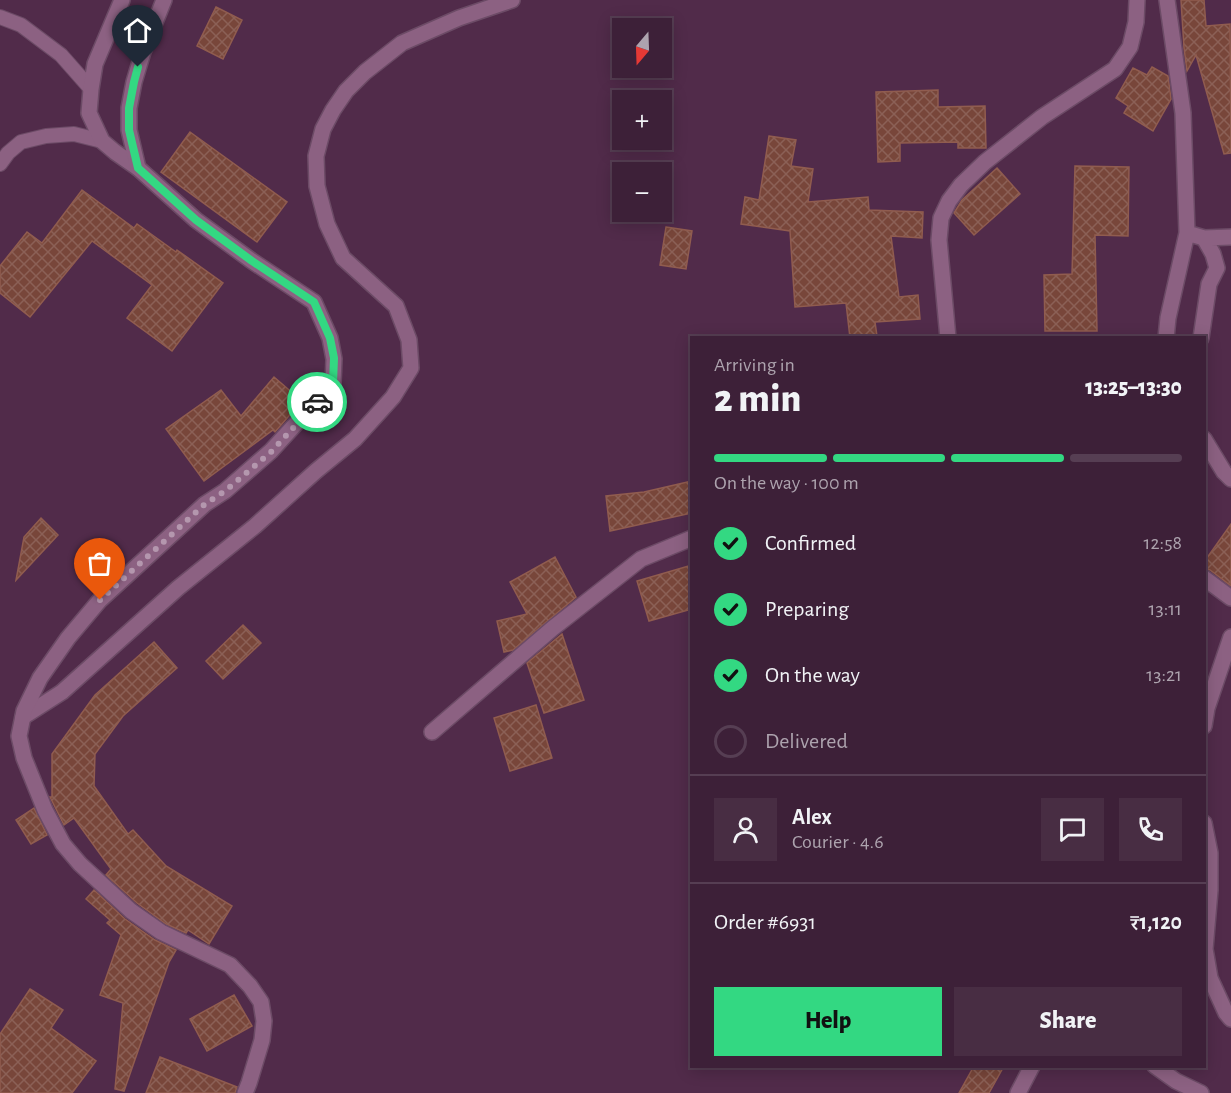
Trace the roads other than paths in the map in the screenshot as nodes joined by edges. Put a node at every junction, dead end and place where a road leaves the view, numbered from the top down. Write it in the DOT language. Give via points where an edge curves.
graph roads {
  1 [pos="122,0"];
  2 [pos="165,0"];
  3 [pos="512,0"];
  4 [pos="1137,0"];
  5 [pos="1167,0"];
  6 [pos="0,17"];
  7 [pos="91,88"];
  8 [pos="102,141"];
  9 [pos="0,164"];
  10 [pos="138,168"];
  11 [pos="1187,233"];
  12 [pos="1231,237"];
  13 [pos="1204,238"];
  14 [pos="948,336"];
  15 [pos="1166,336"];
  16 [pos="1201,336"];
  17 [pos="1206,442"];
  18 [pos="1231,479"];
  19 [pos="690,539"];
  20 [pos="1206,579"];
  21 [pos="1231,598"];
  22 [pos="1231,637"];
  23 [pos="1206,714"];
  24 [pos="23,717"];
  25 [pos="432,732"];
  26 [pos="1206,833"];
  27 [pos="1206,937"];
  28 [pos="1206,955"];
  29 [pos="1231,1019"];
  30 [pos="1031,1068"];
  31 [pos="1158,1068"];
  32 [pos="245,1093"];
  33 [pos="1018,1093"];
  34 [pos="1201,1093"];
  1 -- 7 [label="street" via="95,64"];
  2 -- 10 [label="street" via="143,52 129,108 129,130"];
  3 -- 24 [label="street" via="402,43 346,91 323,129 315,156 317,186 327,224 343,258 396,306 409,339 411,368 393,398 355,439 62,692"];
  4 -- 14 [label="street" via="1130,47 1115,69 1042,117 993,156 949,201 939,240"];
  5 -- 11 [label="street" via="1183,112"];
  6 -- 7 [label="lane" via="21,26 61,56"];
  7 -- 8 [label="street" via="89,113"];
  8 -- 9 [label="lane" via="74,134 46,136 21,142"];
  8 -- 10 [label="street"];
  10 -- 24 [label="street" via="196,220 314,302 330,338 333,383 271,452 205,504 100,600 40,678"];
  11 -- 13 [label="street"];
  11 -- 15 [label="street"];
  12 -- 13 [label="street"];
  13 -- 16 [label="street" via="1217,268 1209,284"];
  17 -- 18 [label="street"];
  19 -- 25 [label="street" via="641,559"];
  20 -- 21 [label="street"];
  22 -- 23 [label="street"];
  24 -- 32 [label="street" via="19,736 24,758 63,844 132,911 161,932 230,965 261,1002 262,1040"];
  26 -- 27 [label="street" via="1210,890"];
  28 -- 29 [label="street" via="1210,978"];
  30 -- 33 [label="street"];
  31 -- 34 [label="street"];
}
